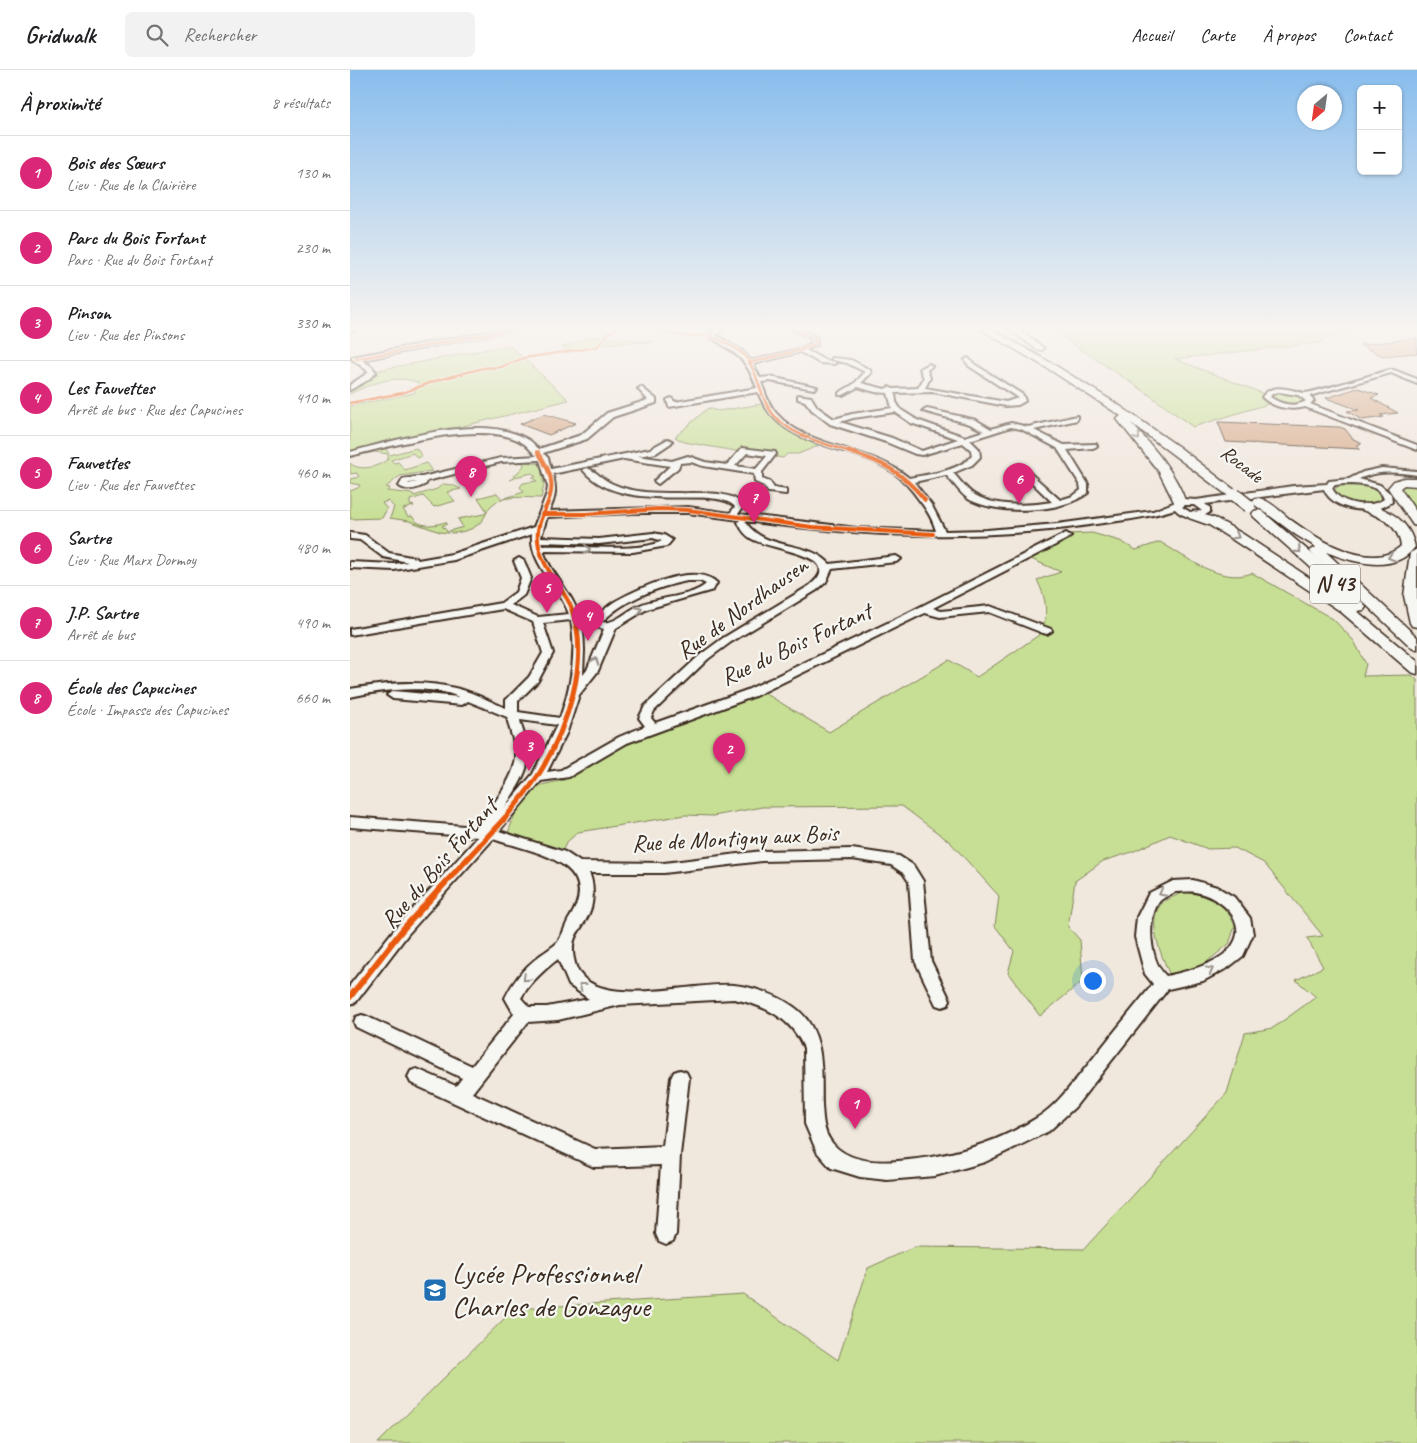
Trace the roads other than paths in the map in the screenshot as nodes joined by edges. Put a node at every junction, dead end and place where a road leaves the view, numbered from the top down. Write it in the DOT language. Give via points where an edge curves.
graph roads {
  1 [pos="645,393"];
  2 [pos="742,393"];
  3 [pos="761,393"];
  4 [pos="891,393"];
  5 [pos="948,393"];
  6 [pos="1017,393"];
  7 [pos="1097,393"];
  8 [pos="1100,393"];
  9 [pos="1268,393"];
  10 [pos="1300,393"];
  11 [pos="1313,393"];
  12 [pos="1306,395"];
  13 [pos="801,397"];
  14 [pos="671,400"];
  15 [pos="1306,405"];
  16 [pos="897,410"];
  17 [pos="927,411"];
  18 [pos="1074,418"];
  19 [pos="833,422"];
  20 [pos="1027,429"];
  21 [pos="990,431"];
  22 [pos="964,439"];
  23 [pos="668,441"];
  24 [pos="1093,446"];
  25 [pos="1061,448"];
  26 [pos="1417,448"];
  27 [pos="350,454"];
  28 [pos="540,455"];
  29 [pos="625,457"];
  30 [pos="674,464"];
  31 [pos="1020,466"];
  32 [pos="729,468"];
  33 [pos="587,470"];
  34 [pos="549,472"];
  35 [pos="758,472"];
  36 [pos="948,473"];
  37 [pos="1417,473"];
  38 [pos="422,480"];
  39 [pos="910,480"];
  40 [pos="1417,480"];
  41 [pos="658,481"];
  42 [pos="1351,481"];
  43 [pos="1329,486"];
  44 [pos="1378,487"];
  45 [pos="783,492"];
  46 [pos="1330,495"];
  47 [pos="1248,499"];
  48 [pos="1056,502"];
  49 [pos="1387,503"];
  50 [pos="1178,505"];
  51 [pos="1366,507"];
  52 [pos="1207,510"];
  53 [pos="1192,511"];
  54 [pos="1154,513"];
  55 [pos="542,514"];
  56 [pos="733,515"];
  57 [pos="937,520"];
  58 [pos="742,522"];
  59 [pos="1417,522"];
  60 [pos="914,533"];
  61 [pos="967,533"];
  62 [pos="941,534"];
  63 [pos="350,536"];
  64 [pos="1066,536"];
  65 [pos="538,539"];
  66 [pos="1417,540"];
  67 [pos="386,556"];
  68 [pos="895,557"];
  69 [pos="1417,557"];
  70 [pos="519,561"];
  71 [pos="431,562"];
  72 [pos="350,565"];
  73 [pos="370,566"];
  74 [pos="826,567"];
  75 [pos="661,584"];
  76 [pos="673,599"];
  77 [pos="504,606"];
  78 [pos="924,609"];
  79 [pos="609,612"];
  80 [pos="623,618"];
  81 [pos="537,620"];
  82 [pos="576,621"];
  83 [pos="595,623"];
  84 [pos="1417,623"];
  85 [pos="611,626"];
  86 [pos="350,627"];
  87 [pos="1047,631"];
  88 [pos="350,632"];
  89 [pos="1417,644"];
  90 [pos="1417,667"];
  91 [pos="350,693"];
  92 [pos="574,693"];
  93 [pos="368,694"];
  94 [pos="350,700"];
  95 [pos="512,715"];
  96 [pos="564,722"];
  97 [pos="652,728"];
  98 [pos="538,777"];
  99 [pos="350,822"];
  100 [pos="486,832"];
  101 [pos="577,867"];
  102 [pos="564,946"];
  103 [pos="1163,984"];
  104 [pos="350,997"];
  105 [pos="626,999"];
  106 [pos="942,1000"];
  107 [pos="526,1013"];
  108 [pos="362,1022"];
  109 [pos="475,1076"];
  110 [pos="417,1077"];
  111 [pos="680,1078"];
  112 [pos="459,1096"];
  113 [pos="671,1155"];
  114 [pos="666,1234"];
  1 -- 28 [label="street" via="653,401 610,415 584,438"];
  2 -- 14 [label="street" via="672,405"];
  3 -- 39 [label="street" via="771,413 790,428 877,460"];
  4 -- 16 [label="street"];
  5 -- 6 [label="street" via="1006,404 1022,399"];
  7 -- 50 [label="highway, one-way" via="1133,431 1177,490"];
  8 -- 47 [label="highway, N 43"];
  9 -- 15 [label="street" via="1266,397 1272,402 1286,406"];
  10 -- 12 [label="street"];
  11 -- 12 [label="street"];
  12 -- 15 [label="street" via="1310,401"];
  13 -- 19 [label="street" via="808,399 813,408"];
  15 -- 26 [label="street"];
  16 -- 19 [label="street"];
  16 -- 22 [label="street" via="923,426"];
  17 -- 21 [label="street" via="973,422"];
  18 -- 20 [label="street"];
  19 -- 22 [label="street" via="922,453"];
  20 -- 21 [label="street" via="1010,425"];
  20 -- 25 [label="street"];
  21 -- 22 [label="street"];
  22 -- 36 [label="street" via="973,445 976,457"];
  23 -- 29 [label="street" via="653,451"];
  24 -- 25 [label="street"];
  25 -- 48 [label="street" via="1084,484 1085,491 1073,500"];
  27 -- 28 [label="street" via="473,430 518,436"];
  28 -- 34 [label="street"];
  28 -- 38 [label="street" via="501,460"];
  29 -- 30 [label="street"];
  29 -- 34 [label="street"];
  30 -- 32 [label="street" via="685,459"];
  30 -- 41 [label="street"];
  31 -- 48 [label="street"];
  32 -- 35 [label="street"];
  32 -- 35 [label="street" via="746,450 772,454"];
  33 -- 56 [label="street" via="602,483 636,492 726,497 738,504"];
  34 -- 55 [label="street" via="552,490"];
  35 -- 45 [label="street" via="758,480 771,490"];
  36 -- 39 [label="street"];
  36 -- 48 [label="street" via="965,493 984,502 1012,507"];
  37 -- 42 [label="street" via="1374,470"];
  39 -- 57 [label="street"];
  40 -- 44 [label="street" via="1401,476 1384,478 1378,482"];
  40 -- 59 [label="highway" via="1403,481 1394,488"];
  42 -- 43 [label="street"];
  42 -- 44 [label="street"];
  43 -- 46 [label="street"];
  43 -- 53 [label="street" via="1293,489"];
  44 -- 49 [label="street" via="1387,494"];
  46 -- 51 [label="street" via="1350,505"];
  46 -- 52 [label="street" via="1301,492"];
  51 -- 47 [label="highway, one-way" via="1384,513 1398,523 1407,535 1408,547 1404,553 1382,560 1343,556 1310,540"];
  47 -- 89 [label="highway, Rocade / N 43" via="1330,561"];
  47 -- 90 [label="highway, N 43, one-way"];
  49 -- 51 [label="street"];
  49 -- 66 [label="highway" via="1410,525"];
  50 -- 53 [label="street"];
  50 -- 53 [label="street" via="1179,510"];
  50 -- 54 [label="street"];
  52 -- 53 [label="street" via="1204,514"];
  52 -- 53 [label="street" via="1204,506"];
  53 -- 54 [label="street"];
  53 -- 90 [label="highway, one-way" via="1238,537 1346,608"];
  54 -- 61 [label="street" via="1057,528"];
  55 -- 56 [label="street" via="659,509"];
  55 -- 65 [label="street"];
  56 -- 60 [label="street" via="812,527"];
  57 -- 60 [label="street" via="928,529"];
  57 -- 61 [label="street"];
  57 -- 62 [label="street"];
  58 -- 74 [label="street, Rue de Nordhausen" via="746,532 757,539 819,558"];
  60 -- 62 [label="street"];
  61 -- 62 [label="street"];
  63 -- 67 [label="street" via="362,537"];
  64 -- 78 [label="street, Rue du Bois Fortant"];
  65 -- 65 [label="street, one-way" via="559,547 614,551 650,548 667,540 663,536 599,542"];
  65 -- 71 [label="street"];
  65 -- 82 [label="street" via="541,557 570,602"];
  67 -- 71 [label="street"];
  67 -- 73 [label="street"];
  68 -- 74 [label="street, Rue de Nordhausen"];
  69 -- 84 [label="highway" via="1410,597"];
  70 -- 77 [label="street" via="526,578 520,593"];
  71 -- 73 [label="street" via="394,567"];
  72 -- 73 [label="street"];
  74 -- 97 [label="street, Rue de Nordhausen" via="823,580 813,588 704,657 649,709 645,718"];
  75 -- 76 [label="street"];
  75 -- 76 [label="street" via="697,578 712,583 700,592"];
  75 -- 79 [label="street" via="629,598"];
  80 -- 76 [label="street, one-way" via="643,607"];
  77 -- 81 [label="street"];
  77 -- 86 [label="street" via="470,606"];
  77 -- 88 [label="street"];
  78 -- 87 [label="street" via="940,614 990,609"];
  78 -- 97 [label="street, Rue du Bois Fortant" via="751,693"];
  79 -- 80 [label="street"];
  79 -- 83 [label="street"];
  80 -- 85 [label="street"];
  81 -- 82 [label="street"];
  81 -- 95 [label="street" via="548,653 534,679 512,700"];
  82 -- 83 [label="street"];
  82 -- 92 [label="street" via="579,662"];
  83 -- 85 [label="street"];
  92 -- 85 [label="street, one-way" via="592,671"];
  91 -- 93 [label="street"];
  92 -- 96 [label="street"];
  93 -- 94 [label="street"];
  93 -- 95 [label="street" via="482,703"];
  95 -- 96 [label="street"];
  95 -- 100 [label="street" via="523,755 516,776"];
  96 -- 98 [label="street"];
  97 -- 98 [label="street, Rue du Bois Fortant" via="623,740 564,774"];
  98 -- 100 [label="street, Rue du Bois Fortant"];
  99 -- 100 [label="street, Rue de Montigny aux Bois"];
  100 -- 101 [label="street, Rue de Montigny aux Bois" via="560,856"];
  100 -- 104 [label="street, Rue du Bois Fortant"];
  101 -- 102 [label="street" via="584,877 583,910"];
  101 -- 106 [label="street, Rue de Montigny aux Bois" via="664,868 772,856 852,854 894,860 908,869 916,881 923,961"];
  105 -- 102 [label="street, one-way" via="592,994 574,980"];
  102 -- 107 [label="street, one-way" via="520,984 514,998 518,1008"];
  103 -- 103 [label="street, one-way" via="1197,976 1238,951 1245,934 1243,918 1229,901 1212,891 1193,886 1173,887 1154,898 1144,917 1143,937 1153,974"];
  103 -- 105 [label="street" via="1068,1101 1043,1125 986,1153 935,1167 887,1171 838,1161 823,1146 814,1124 812,1048 794,1017 774,1004 734,992"];
  105 -- 107 [label="street" via="549,1013"];
  107 -- 109 [label="street"];
  108 -- 109 [label="street"];
  109 -- 112 [label="street"];
  110 -- 112 [label="street"];
  111 -- 113 [label="street"];
  112 -- 113 [label="street" via="594,1158"];
  113 -- 114 [label="street"];
}
